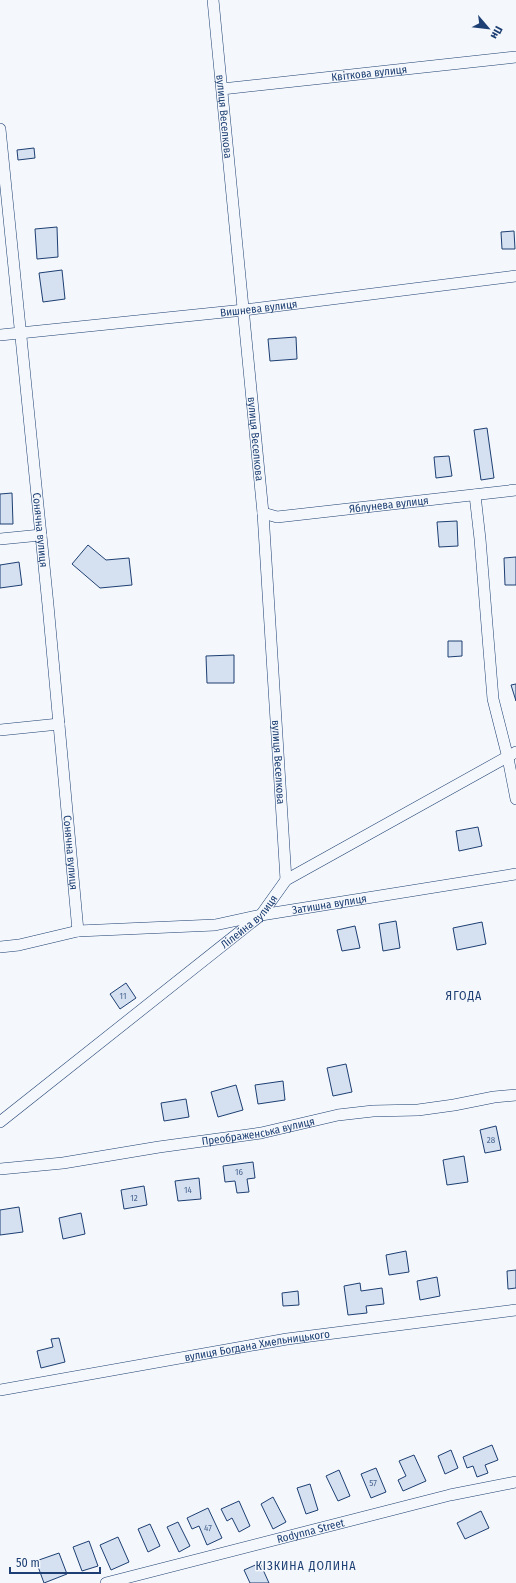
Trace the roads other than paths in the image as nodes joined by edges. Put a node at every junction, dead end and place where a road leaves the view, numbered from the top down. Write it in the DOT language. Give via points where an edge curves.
graph roads {
  1 [pos="213,0"];
  2 [pos="516,57"];
  3 [pos="222,89"];
  4 [pos="0,129"];
  5 [pos="516,276"];
  6 [pos="244,310"];
  7 [pos="20,332"];
  8 [pos="0,335"];
  9 [pos="516,490"];
  10 [pos="475,495"];
  11 [pos="263,513"];
  12 [pos="40,535"];
  13 [pos="0,539"];
  14 [pos="59,724"];
  15 [pos="0,730"];
  16 [pos="512,755"];
  17 [pos="516,799"];
  18 [pos="516,874"];
  19 [pos="286,880"];
  20 [pos="261,915"];
  21 [pos="78,931"];
  22 [pos="0,947"];
  23 [pos="516,1095"];
  24 [pos="0,1122"];
  25 [pos="0,1169"];
  26 [pos="516,1310"];
  27 [pos="0,1390"];
  28 [pos="516,1482"];
  29 [pos="106,1583"];
  1 -- 3 [label="street, вулиця Веселкова"];
  2 -- 3 [label="street, Квіткова вулиця"];
  3 -- 6 [label="street, вулиця Веселкова"];
  4 -- 7 [label="street, Сонячна вулиця"];
  5 -- 6 [label="street, Вишнева вулиця"];
  6 -- 7 [label="street, Вишнева вулиця"];
  6 -- 11 [label="street, вулиця Веселкова"];
  7 -- 8 [label="street, Вишнева вулиця"];
  7 -- 12 [label="street, Сонячна вулиця"];
  9 -- 10 [label="street, Яблунева вулиця"];
  10 -- 11 [label="street, Яблунева вулиця" via="277,517"];
  10 -- 16 [label="street" via="493,699"];
  11 -- 19 [label="street, вулиця Веселкова"];
  12 -- 13 [label="street"];
  12 -- 14 [label="street, Сонячна вулиця"];
  14 -- 15 [label="street"];
  14 -- 21 [label="street, Сонячна вулиця"];
  16 -- 17 [label="street"];
  16 -- 19 [label="street, Лілейна вулиця"];
  18 -- 20 [label="street, Затишна вулиця"];
  19 -- 20 [label="street, Лілейна вулиця"];
  20 -- 21 [label="street, Затишна вулиця" via="215,925"];
  20 -- 24 [label="street, Лілейна вулиця"];
  21 -- 22 [label="street, Затишна вулиця"];
  23 -- 25 [label="street, Преображенська вулиця" via="418,1110 338,1115 261,1133 63,1163"];
  26 -- 27 [label="street, вулиця Богдана Хмельницького" via="287,1339"];
  28 -- 29 [label="street, Rodynna Street" via="450,1495"];
}
